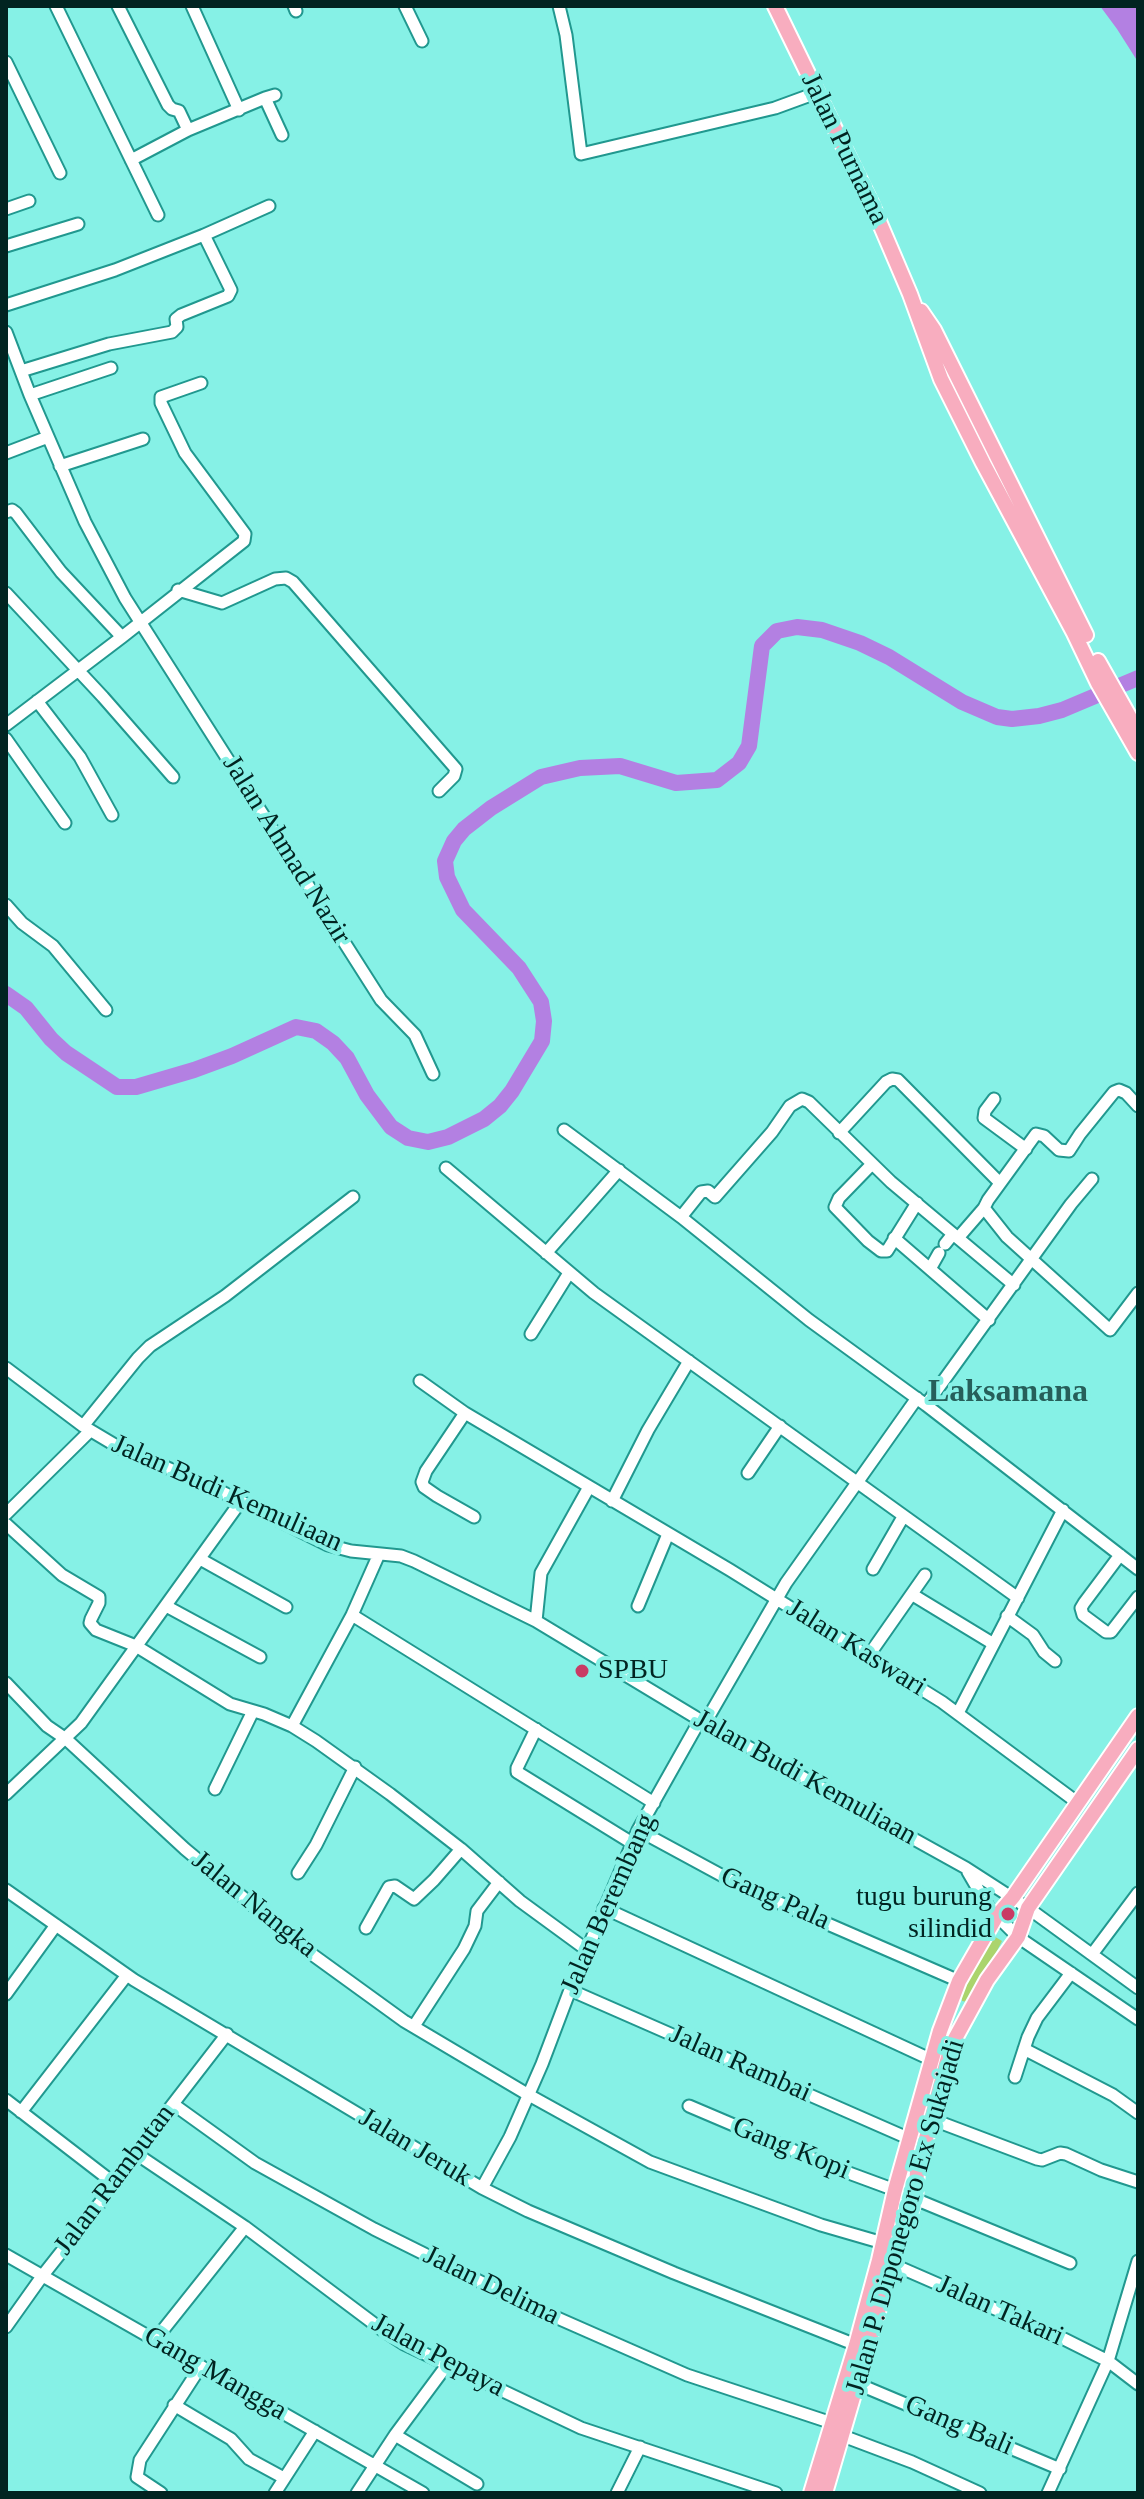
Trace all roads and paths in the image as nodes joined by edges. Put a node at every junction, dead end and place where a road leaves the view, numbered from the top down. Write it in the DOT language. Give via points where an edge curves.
graph roads {
  1 [pos="56,6"];
  2 [pos="118,6"];
  3 [pos="192,6"];
  4 [pos="405,6"];
  5 [pos="559,6"];
  6 [pos="775,6"];
  7 [pos="422,41"];
  8 [pos="6,62"];
  9 [pos="816,93"];
  10 [pos="239,110"];
  11 [pos="188,130"];
  12 [pos="282,135"];
  13 [pos="131,160"];
  14 [pos="60,173"];
  15 [pos="29,201"];
  16 [pos="269,206"];
  17 [pos="6,209"];
  18 [pos="158,215"];
  19 [pos="78,224"];
  20 [pos="204,235"];
  21 [pos="6,246"];
  22 [pos="6,305"];
  23 [pos="6,332"];
  24 [pos="111,368"];
  25 [pos="21,371"];
  26 [pos="201,383"];
  27 [pos="30,395"];
  28 [pos="48,437"];
  29 [pos="143,439"];
  30 [pos="6,453"];
  31 [pos="60,466"];
  32 [pos="6,512"];
  33 [pos="1037,549"];
  34 [pos="178,590"];
  35 [pos="6,593"];
  36 [pos="140,624"];
  37 [pos="122,637"];
  38 [pos="79,671"];
  39 [pos="37,701"];
  40 [pos="6,725"];
  41 [pos="1138,732"];
  42 [pos="6,739"];
  43 [pos="1138,753"];
  44 [pos="173,777"];
  45 [pos="439,791"];
  46 [pos="112,815"];
  47 [pos="65,823"];
  48 [pos="6,905"];
  49 [pos="106,1010"];
  50 [pos="433,1074"];
  51 [pos="994,1099"];
  52 [pos="1138,1106"];
  53 [pos="564,1130"];
  54 [pos="839,1133"];
  55 [pos="1026,1149"];
  56 [pos="872,1164"];
  57 [pos="446,1168"];
  58 [pos="619,1170"];
  59 [pos="1092,1179"];
  60 [pos="1000,1183"];
  61 [pos="353,1197"];
  62 [pos="917,1203"];
  63 [pos="984,1208"];
  64 [pos="681,1217"];
  65 [pos="956,1236"];
  66 [pos="894,1238"];
  67 [pos="546,1253"];
  68 [pos="1032,1259"];
  69 [pos="930,1269"];
  70 [pos="569,1273"];
  71 [pos="1014,1285"];
  72 [pos="1138,1293"];
  73 [pos="989,1320"];
  74 [pos="531,1334"];
  75 [pos="689,1361"];
  76 [pos="6,1368"];
  77 [pos="420,1381"];
  78 [pos="922,1402"];
  79 [pos="465,1413"];
  80 [pos="780,1426"];
  81 [pos="87,1429"];
  82 [pos="748,1473"];
  83 [pos="857,1482"];
  84 [pos="589,1487"];
  85 [pos="241,1501"];
  86 [pos="612,1501"];
  87 [pos="1063,1510"];
  88 [pos="6,1514"];
  89 [pos="474,1517"];
  90 [pos="903,1517"];
  91 [pos="6,1524"];
  92 [pos="668,1534"];
  93 [pos="379,1554"];
  94 [pos="1120,1555"];
  95 [pos="200,1559"];
  96 [pos="873,1569"];
  97 [pos="1138,1569"];
  98 [pos="925,1575"];
  99 [pos="913,1595"];
  100 [pos="1138,1597"];
  101 [pos="1018,1598"];
  102 [pos="777,1599"];
  103 [pos="166,1606"];
  104 [pos="638,1606"];
  105 [pos="286,1607"];
  106 [pos="352,1615"];
  107 [pos="1007,1616"];
  108 [pos="536,1621"];
  109 [pos="992,1643"];
  110 [pos="136,1646"];
  111 [pos="869,1655"];
  112 [pos="260,1657"];
  113 [pos="1055,1661"];
  114 [pos="6,1683"];
  115 [pos="253,1711"];
  116 [pos="958,1713"];
  117 [pos="1138,1716"];
  118 [pos="703,1721"];
  119 [pos="292,1726"];
  120 [pos="536,1729"];
  121 [pos="66,1739"];
  122 [pos="1138,1749"];
  123 [pos="355,1767"];
  124 [pos="215,1789"];
  125 [pos="6,1794"];
  126 [pos="654,1803"];
  127 [pos="1078,1803"];
  128 [pos="638,1830"];
  129 [pos="632,1843"];
  130 [pos="461,1849"];
  131 [pos="966,1868"];
  132 [pos="298,1873"];
  133 [pos="499,1882"];
  134 [pos="6,1890"];
  135 [pos="1138,1893"];
  136 [pos="1013,1897"];
  137 [pos="604,1908"];
  138 [pos="1028,1908"];
  139 [pos="996,1917"];
  140 [pos="56,1925"];
  141 [pos="366,1928"];
  142 [pos="1018,1937"];
  143 [pos="587,1950"];
  144 [pos="1093,1953"];
  145 [pos="1071,1973"];
  146 [pos="127,1975"];
  147 [pos="959,1981"];
  148 [pos="1138,1988"];
  149 [pos="8,1989"];
  150 [pos="570,1990"];
  151 [pos="1138,2019"];
  152 [pos="414,2026"];
  153 [pos="227,2034"];
  154 [pos="1024,2049"];
  155 [pos="932,2060"];
  156 [pos="1015,2077"];
  157 [pos="527,2094"];
  158 [pos="6,2100"];
  159 [pos="173,2104"];
  160 [pos="689,2106"];
  161 [pos="21,2112"];
  162 [pos="1138,2113"];
  163 [pos="931,2119"];
  164 [pos="910,2139"];
  165 [pos="135,2153"];
  166 [pos="1138,2182"];
  167 [pos="115,2184"];
  168 [pos="482,2188"];
  169 [pos="895,2190"];
  170 [pos="915,2199"];
  171 [pos="245,2227"];
  172 [pos="883,2243"];
  173 [pos="6,2255"];
  174 [pos="1138,2261"];
  175 [pos="1070,2263"];
  176 [pos="892,2264"];
  177 [pos="43,2275"];
  178 [pos="1136,2277"];
  179 [pos="6,2327"];
  180 [pos="155,2340"];
  181 [pos="856,2345"];
  182 [pos="1108,2361"];
  183 [pos="447,2365"];
  184 [pos="201,2366"];
  185 [pos="858,2384"];
  186 [pos="1138,2384"];
  187 [pos="174,2405"];
  188 [pos="832,2423"];
  189 [pos="315,2431"];
  190 [pos="395,2435"];
  191 [pos="843,2436"];
  192 [pos="640,2447"];
  193 [pos="375,2465"];
  194 [pos="1060,2469"];
  195 [pos="284,2478"];
  196 [pos="477,2484"];
  197 [pos="161,2493"];
  198 [pos="275,2493"];
  199 [pos="358,2493"];
  200 [pos="423,2493"];
  201 [pos="617,2493"];
  202 [pos="776,2493"];
  203 [pos="811,2493"];
  204 [pos="825,2493"];
  205 [pos="980,2493"];
  206 [pos="1048,2493"];
  1 -- 13 [label="street"];
  2 -- 11 [label="street" via="168,105 179,111"];
  3 -- 10 [label="street"];
  4 -- 7 [label="street"];
  5 -- 9 [label="street" via="581,154 775,108"];
  6 -- 9 [label="main road, Jalan Purnama"];
  8 -- 14 [label="street"];
  9 -- 33 [label="main road, Jalan Purnama" via="872,205 941,379 983,463"];
  10 -- 11 [label="street"];
  10 -- 12 [label="street" via="270,96"];
  11 -- 13 [label="street"];
  13 -- 18 [label="street"];
  15 -- 17 [label="street"];
  16 -- 20 [label="street"];
  19 -- 21 [label="street"];
  20 -- 22 [label="street"];
  20 -- 25 [label="street" via="231,290 228,296 178,317 172,332 109,344"];
  23 -- 25 [label="street, Jalan Ahmad Nazir"];
  24 -- 27 [label="street"];
  25 -- 27 [label="street, Jalan Ahmad Nazir"];
  26 -- 34 [label="street" via="161,397 161,403 185,453 245,537"];
  27 -- 28 [label="street, Jalan Ahmad Nazir"];
  28 -- 30 [label="street"];
  28 -- 31 [label="street, Jalan Ahmad Nazir"];
  29 -- 31 [label="street"];
  31 -- 36 [label="street, Jalan Ahmad Nazir"];
  32 -- 37 [label="street" via="16,513 61,572"];
  33 -- 41 [label="main road"];
  33 -- 43 [label="main road" via="1098,683"];
  34 -- 36 [label="street"];
  34 -- 45 [label="street" via="222,603 275,579 293,582 456,769"];
  35 -- 38 [label="street"];
  36 -- 37 [label="street"];
  36 -- 50 [label="street, Jalan Ahmad Nazir" via="381,1000 415,1035"];
  37 -- 38 [label="street"];
  38 -- 39 [label="street"];
  38 -- 44 [label="street"];
  39 -- 40 [label="street"];
  39 -- 46 [label="street" via="80,757"];
  42 -- 47 [label="street"];
  48 -- 49 [label="street" via="53,946"];
  51 -- 55 [label="street" via="984,1118"];
  52 -- 55 [label="street" via="1119,1090 1069,1151 1059,1150 1040,1134"];
  53 -- 58 [label="street"];
  54 -- 56 [label="street"];
  54 -- 60 [label="street" via="886,1082 898,1080"];
  54 -- 64 [label="street" via="809,1102 799,1100 715,1197 701,1192"];
  55 -- 60 [label="street"];
  56 -- 62 [label="street"];
  56 -- 66 [label="street" via="839,1198 836,1210 884,1253"];
  57 -- 67 [label="street"];
  58 -- 64 [label="street"];
  58 -- 67 [label="street"];
  59 -- 68 [label="street, Jalan Berembang"];
  60 -- 63 [label="street"];
  61 -- 81 [label="street" via="225,1296 150,1346"];
  62 -- 65 [label="street"];
  62 -- 66 [label="street"];
  63 -- 65 [label="street"];
  63 -- 68 [label="street"];
  64 -- 78 [label="street"];
  65 -- 69 [label="street"];
  65 -- 71 [label="street"];
  66 -- 69 [label="street"];
  67 -- 70 [label="street"];
  68 -- 71 [label="street, Jalan Berembang"];
  68 -- 72 [label="street" via="1110,1330"];
  69 -- 73 [label="street"];
  70 -- 74 [label="street"];
  70 -- 75 [label="street"];
  71 -- 73 [label="street, Jalan Berembang"];
  73 -- 78 [label="street, Jalan Berembang"];
  75 -- 80 [label="street"];
  75 -- 86 [label="street"];
  76 -- 81 [label="street, Jalan Budi Kemuliaan"];
  77 -- 79 [label="street, Jalan Kaswari"];
  78 -- 83 [label="street, Jalan Berembang"];
  78 -- 87 [label="street"];
  79 -- 84 [label="street, Jalan Kaswari"];
  79 -- 89 [label="street" via="422,1482"];
  80 -- 82 [label="street"];
  80 -- 83 [label="street"];
  81 -- 85 [label="street, Jalan Budi Kemuliaan"];
  81 -- 88 [label="street"];
  83 -- 90 [label="street"];
  83 -- 102 [label="street, Jalan Berembang"];
  84 -- 86 [label="street, Jalan Kaswari"];
  84 -- 108 [label="street" via="541,1573"];
  85 -- 93 [label="street, Jalan Budi Kemuliaan" via="328,1545"];
  85 -- 95 [label="street"];
  86 -- 92 [label="street, Jalan Kaswari"];
  87 -- 94 [label="street"];
  87 -- 101 [label="street"];
  90 -- 96 [label="street"];
  90 -- 101 [label="street"];
  91 -- 110 [label="street" via="62,1575 99,1597 92,1626"];
  92 -- 102 [label="street, Jalan Kaswari"];
  92 -- 104 [label="street"];
  93 -- 106 [label="street"];
  93 -- 108 [label="street, Jalan Budi Kemuliaan" via="426,1565"];
  94 -- 97 [label="street"];
  94 -- 100 [label="street" via="1084,1603 1083,1615 1111,1632"];
  95 -- 103 [label="street"];
  95 -- 105 [label="street"];
  98 -- 99 [label="street"];
  99 -- 109 [label="street"];
  99 -- 111 [label="street"];
  101 -- 107 [label="street"];
  102 -- 111 [label="street, Jalan Kaswari"];
  102 -- 118 [label="street, Jalan Berembang"];
  103 -- 110 [label="street"];
  103 -- 112 [label="street"];
  106 -- 119 [label="street"];
  106 -- 120 [label="street"];
  107 -- 109 [label="street"];
  107 -- 113 [label="street"];
  108 -- 118 [label="street, Jalan Budi Kemuliaan"];
  109 -- 116 [label="street"];
  110 -- 115 [label="street" via="230,1704"];
  110 -- 121 [label="street"];
  111 -- 116 [label="street, Jalan Kaswari"];
  114 -- 121 [label="street, Jalan Nangka"];
  115 -- 119 [label="street"];
  115 -- 124 [label="street"];
  116 -- 127 [label="street, Jalan Kaswari"];
  117 -- 127 [label="main road"];
  118 -- 126 [label="street, Jalan Berembang"];
  118 -- 131 [label="street, Jalan Budi Kemuliaan"];
  119 -- 123 [label="street"];
  120 -- 126 [label="street"];
  120 -- 129 [label="street" via="517,1772"];
  121 -- 125 [label="street"];
  121 -- 152 [label="street, Jalan Nangka" via="129,1800 294,1940"];
  122 -- 138 [label="main road, Jalan P. Diponegoro Ex Sukajadi"];
  123 -- 130 [label="street"];
  123 -- 132 [label="street"];
  126 -- 128 [label="street, Jalan Berembang"];
  127 -- 136 [label="main road"];
  128 -- 129 [label="street, Jalan Berembang"];
  128 -- 147 [label="street, Gang Pala" via="745,1888"];
  129 -- 137 [label="street, Jalan Berembang"];
  130 -- 133 [label="street"];
  130 -- 141 [label="street" via="414,1899 389,1887"];
  131 -- 136 [label="street, Jalan Budi Kemuliaan"];
  131 -- 139 [label="street, Jalan Budi Kemuliaan"];
  133 -- 143 [label="street"];
  133 -- 152 [label="street" via="477,1911 464,1949"];
  134 -- 140 [label="street, Jalan Jeruk"];
  135 -- 144 [label="street"];
  136 -- 138 [label="street, Jalan Budi Kemuliaan"];
  136 -- 139 [label="main road"];
  137 -- 143 [label="street, Jalan Berembang"];
  137 -- 155 [label="street"];
  138 -- 142 [label="main road, Jalan P. Diponegoro Ex Sukajadi"];
  138 -- 144 [label="street, Jalan Budi Kemuliaan"];
  139 -- 142 [label="street, Jalan Budi Kemuliaan"];
  139 -- 147 [label="main road"];
  140 -- 146 [label="street, Jalan Jeruk"];
  140 -- 149 [label="street"];
  142 -- 145 [label="street, Jalan Budi Kemuliaan"];
  142 -- 163 [label="main road, Jalan P. Diponegoro Ex Sukajadi" via="951,2046"];
  143 -- 150 [label="street, Jalan Berembang"];
  144 -- 148 [label="street, Jalan Budi Kemuliaan"];
  145 -- 151 [label="street, Jalan Budi Kemuliaan"];
  145 -- 154 [label="street" via="1037,2018"];
  146 -- 153 [label="street, Jalan Jeruk"];
  146 -- 161 [label="street"];
  147 -- 155 [label="main road"];
  150 -- 157 [label="street, Jalan Berembang"];
  150 -- 164 [label="street, Jalan Rambai"];
  152 -- 157 [label="street, Jalan Nangka"];
  153 -- 159 [label="street, Jalan Rambutan"];
  153 -- 168 [label="street, Jalan Jeruk"];
  154 -- 156 [label="street"];
  154 -- 162 [label="street"];
  155 -- 164 [label="main road"];
  157 -- 168 [label="street, Jalan Berembang"];
  157 -- 172 [label="street, Jalan Nangka" via="650,2162"];
  158 -- 161 [label="street"];
  159 -- 165 [label="street, Jalan Rambutan"];
  159 -- 188 [label="street, Jalan Delima" via="255,2163 521,2302 687,2375"];
  160 -- 169 [label="street, Gang Kopi"];
  161 -- 167 [label="street"];
  163 -- 166 [label="street" via="1037,2159 1060,2153"];
  163 -- 170 [label="main road, Jalan P. Diponegoro Ex Sukajadi"];
  164 -- 169 [label="main road"];
  165 -- 167 [label="street, Jalan Rambutan"];
  165 -- 171 [label="street, Jalan Pepaya"];
  167 -- 177 [label="street, Jalan Rambutan"];
  168 -- 181 [label="street, Jalan Jeruk" via="674,2273"];
  169 -- 172 [label="main road"];
  170 -- 175 [label="street"];
  170 -- 176 [label="main road, Jalan P. Diponegoro Ex Sukajadi"];
  171 -- 180 [label="street"];
  171 -- 183 [label="street, Jalan Pepaya" via="381,2329"];
  172 -- 181 [label="main road"];
  173 -- 177 [label="street, Gang Mangga"];
  174 -- 178 [label="street"];
  176 -- 182 [label="street, Jalan Takari"];
  176 -- 185 [label="main road, Jalan P. Diponegoro Ex Sukajadi"];
  177 -- 179 [label="street, Jalan Rambutan"];
  177 -- 180 [label="street, Gang Mangga"];
  178 -- 182 [label="street"];
  180 -- 184 [label="street, Gang Mangga"];
  181 -- 188 [label="main road"];
  182 -- 186 [label="street, Jalan Takari"];
  182 -- 194 [label="street"];
  183 -- 190 [label="street"];
  183 -- 192 [label="street, Jalan Pepaya" via="581,2428"];
  184 -- 187 [label="street"];
  184 -- 189 [label="street, Gang Mangga"];
  185 -- 191 [label="main road, Jalan P. Diponegoro Ex Sukajadi"];
  185 -- 194 [label="street, Gang Bali"];
  187 -- 195 [label="street"];
  187 -- 197 [label="street" via="137,2471 140,2481"];
  188 -- 203 [label="main road"];
  189 -- 193 [label="street, Gang Mangga"];
  189 -- 195 [label="street"];
  190 -- 193 [label="street"];
  190 -- 196 [label="street"];
  191 -- 204 [label="main road, Jalan P. Diponegoro Ex Sukajadi"];
  191 -- 205 [label="street"];
  192 -- 201 [label="street"];
  192 -- 202 [label="street, Jalan Pepaya"];
  193 -- 199 [label="street"];
  193 -- 200 [label="street, Gang Mangga"];
  194 -- 206 [label="street"];
  195 -- 198 [label="street"];
}
